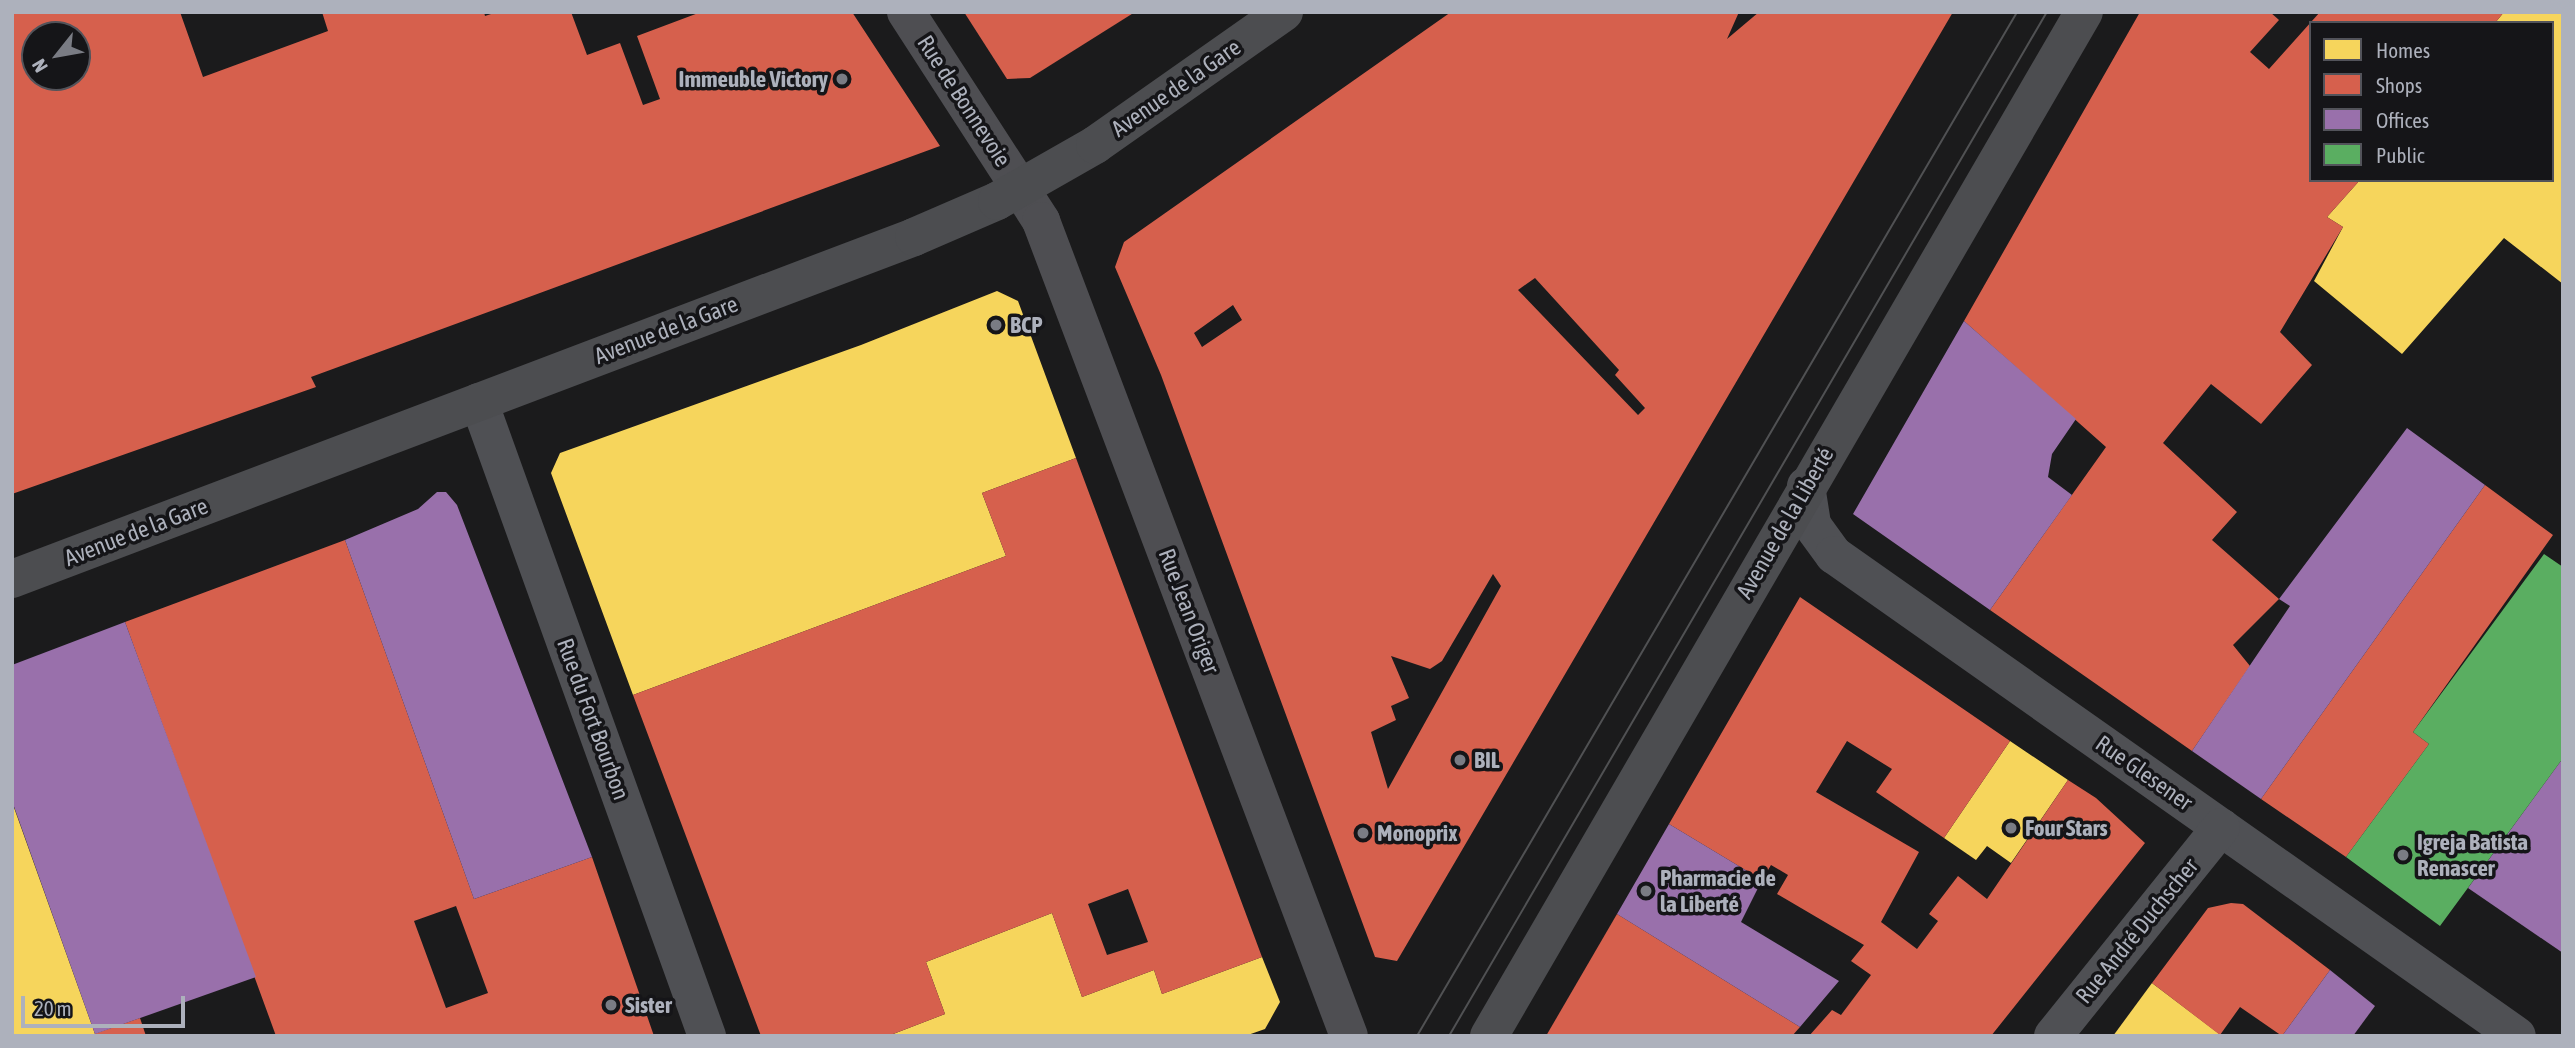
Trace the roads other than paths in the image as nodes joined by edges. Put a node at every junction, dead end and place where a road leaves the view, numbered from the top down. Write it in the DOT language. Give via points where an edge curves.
graph roads {
  1 [pos="906,12"];
  2 [pos="1284,12"];
  3 [pos="2084,12"];
  4 [pos="1021,190"];
  5 [pos="479,402"];
  6 [pos="1806,486"];
  7 [pos="12,579"];
  8 [pos="2221,827"];
  9 [pos="707,1036"];
  10 [pos="1349,1036"];
  11 [pos="1489,1036"];
  12 [pos="2053,1036"];
  13 [pos="2517,1036"];
  1 -- 4 [label="main road, Rue de Bonnevoie"];
  2 -- 4 [label="main road, Avenue de la Gare" via="1095,145"];
  3 -- 6 [label="main road, Avenue de la Liberté"];
  4 -- 5 [label="main road, Avenue de la Gare" via="914,237"];
  4 -- 10 [label="main road, Rue Jean Origer" via="1054,252"];
  5 -- 7 [label="main road, Avenue de la Gare"];
  5 -- 9 [label="street, Rue du Fort Bourbon"];
  6 -- 8 [label="street, Rue Glesener" via="1812,525 1834,555"];
  6 -- 11 [label="main road, Avenue de la Liberté"];
  8 -- 12 [label="street, Rue André Duchscher"];
  8 -- 13 [label="street, Rue Glesener"];
}
